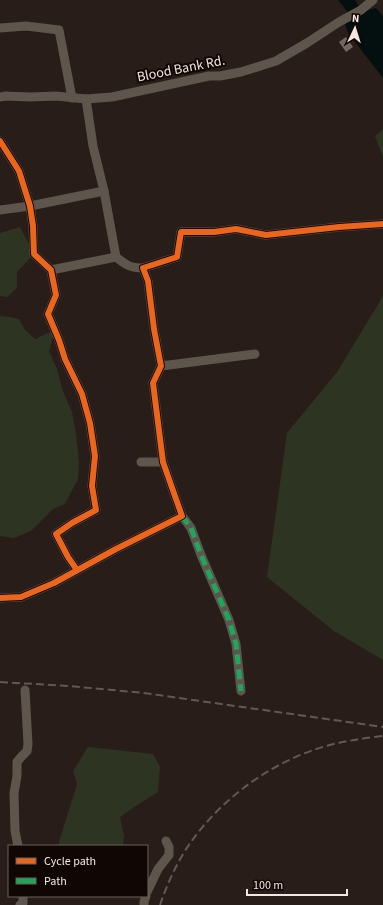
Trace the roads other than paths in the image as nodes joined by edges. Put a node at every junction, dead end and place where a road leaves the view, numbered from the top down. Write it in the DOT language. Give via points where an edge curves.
graph roads {
  1 [pos="373,0"];
  2 [pos="0,28"];
  3 [pos="0,97"];
  4 [pos="72,98"];
  5 [pos="86,99"];
  6 [pos="0,141"];
  7 [pos="104,191"];
  8 [pos="30,206"];
  9 [pos="0,210"];
  10 [pos="383,224"];
  11 [pos="116,257"];
  12 [pos="142,268"];
  13 [pos="50,270"];
  14 [pos="255,354"];
  15 [pos="161,366"];
  16 [pos="142,462"];
  17 [pos="163,462"];
  18 [pos="182,516"];
  19 [pos="77,570"];
  20 [pos="0,598"];
  21 [pos="25,690"];
  22 [pos="241,691"];
  23 [pos="166,841"];
  24 [pos="18,845"];
  25 [pos="148,890"];
  1 -- 5 [label="street, Blood Bank Rd." via="276,61 220,76 209,76 112,97"];
  2 -- 4 [label="street" via="26,26 59,30"];
  3 -- 4 [label="street, Blood Bank Rd."];
  4 -- 5 [label="street, Blood Bank Rd."];
  5 -- 7 [label="street" via="93,146"];
  6 -- 8 [label="street" via="19,171"];
  7 -- 8 [label="street"];
  7 -- 11 [label="street"];
  8 -- 9 [label="street"];
  8 -- 13 [label="street" via="34,254"];
  10 -- 12 [label="street" via="266,235 236,229 181,232 177,257"];
  11 -- 12 [label="street" via="127,266"];
  11 -- 13 [label="street"];
  12 -- 15 [label="street" via="148,281"];
  13 -- 19 [label="street" via="56,295 48,314 82,394 95,456 92,486 96,510 56,534"];
  14 -- 15 [label="street"];
  15 -- 17 [label="street" via="154,383"];
  16 -- 17 [label="street"];
  17 -- 18 [label="street"];
  18 -- 19 [label="street"];
  18 -- 22 [label="street" via="191,528 229,620 236,644"];
  19 -- 20 [label="street" via="21,597"];
  21 -- 24 [label="street" via="28,744 27,751 17,762 14,793"];
  23 -- 25 [label="street" via="169,847 168,855"];
}
